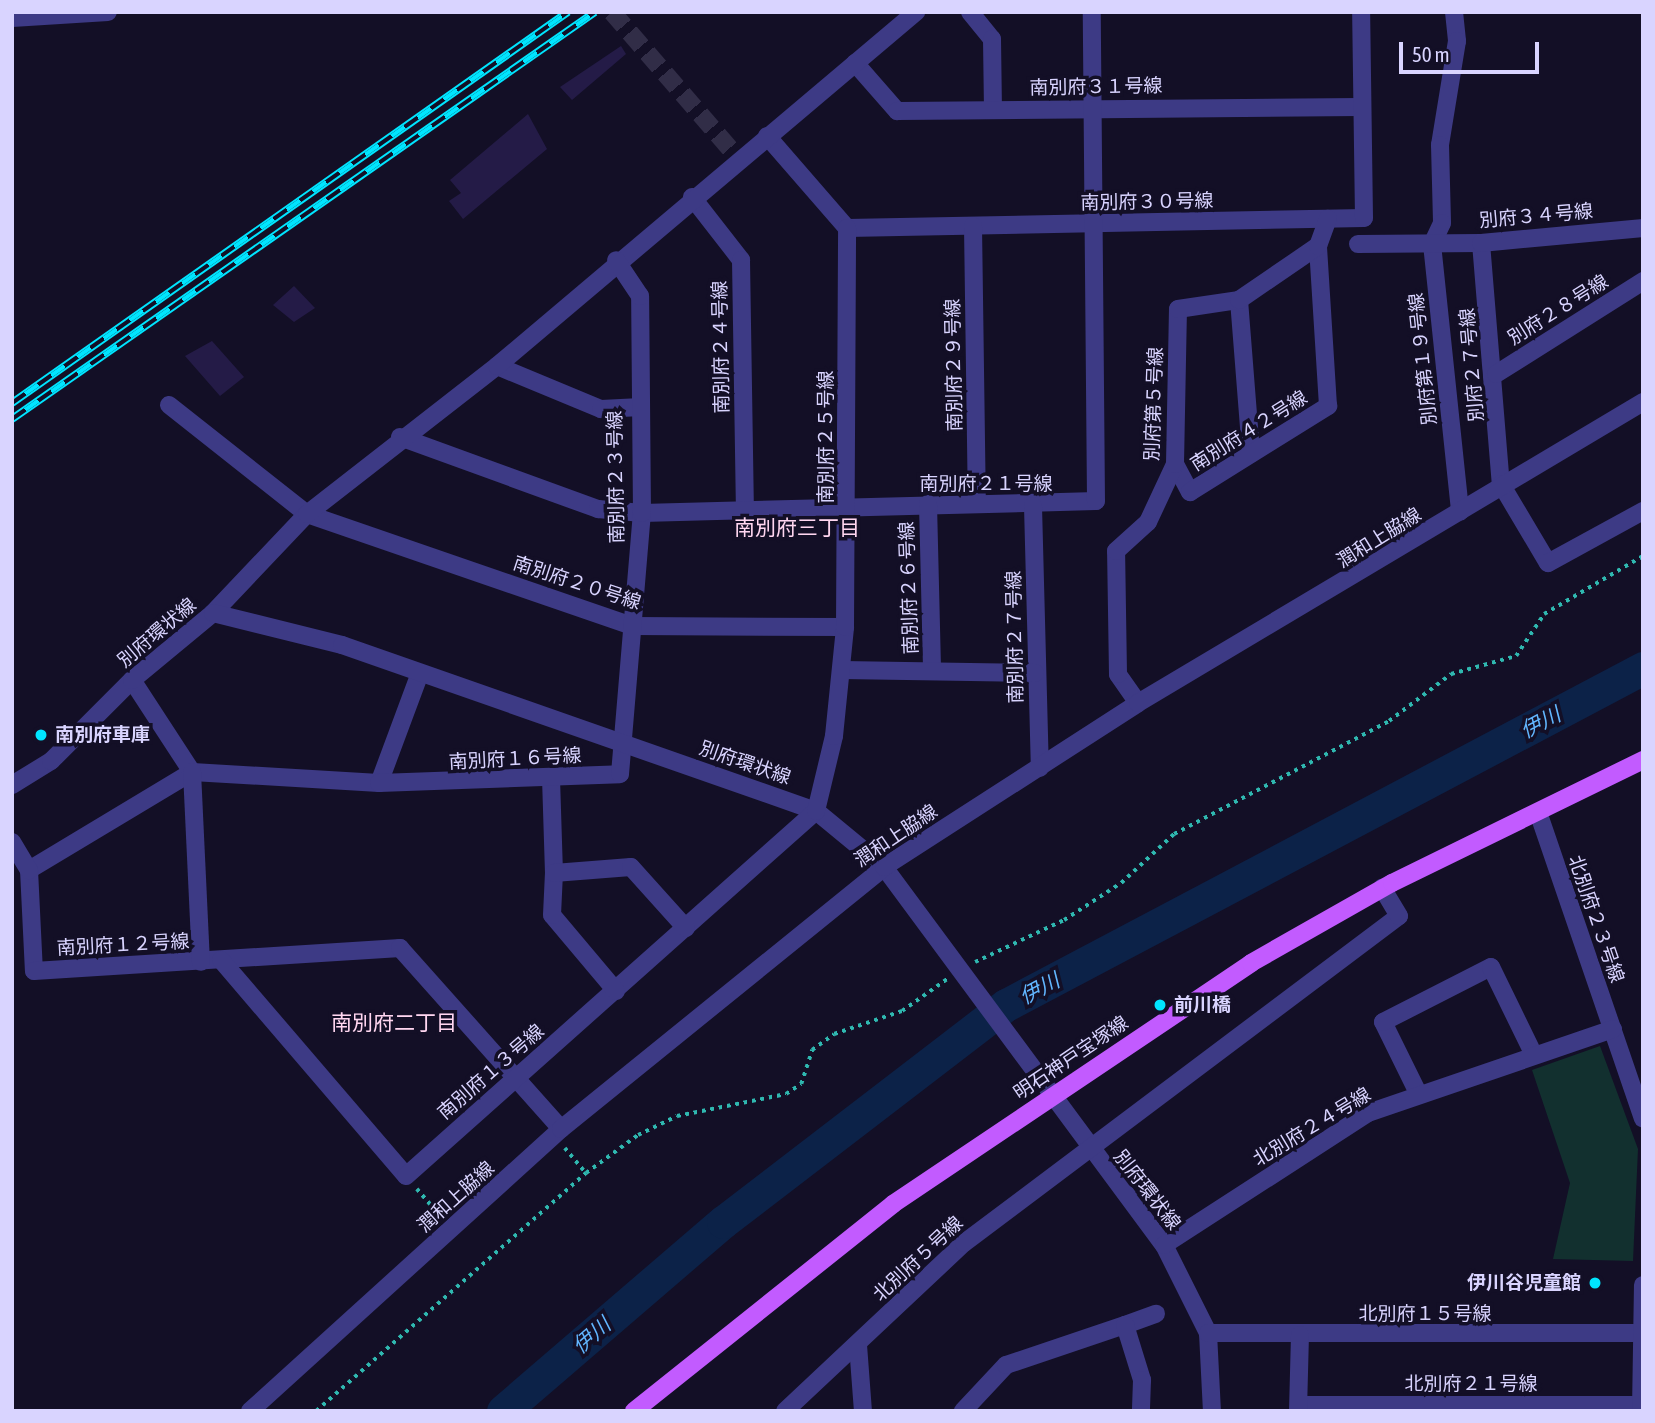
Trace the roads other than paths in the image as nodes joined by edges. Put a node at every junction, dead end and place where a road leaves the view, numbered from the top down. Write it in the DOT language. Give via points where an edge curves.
graph roads {
  1 [pos="107,12"];
  2 [pos="916,12"];
  3 [pos="970,12"];
  4 [pos="1092,12"];
  5 [pos="1362,12"];
  6 [pos="1454,12"];
  7 [pos="12,18"];
  8 [pos="855,62"];
  9 [pos="1093,107"];
  10 [pos="1360,107"];
  11 [pos="993,109"];
  12 [pos="767,136"];
  13 [pos="692,197"];
  14 [pos="1328,219"];
  15 [pos="1094,224"];
  16 [pos="973,226"];
  17 [pos="847,228"];
  18 [pos="1643,228"];
  19 [pos="1481,243"];
  20 [pos="1358,244"];
  21 [pos="1432,244"];
  22 [pos="1318,246"];
  23 [pos="615,260"];
  24 [pos="1643,281"];
  25 [pos="1239,300"];
  26 [pos="497,366"];
  27 [pos="1496,374"];
  28 [pos="1643,402"];
  29 [pos="169,405"];
  30 [pos="636,407"];
  31 [pos="400,437"];
  32 [pos="1251,454"];
  33 [pos="1175,464"];
  34 [pos="1501,484"];
  35 [pos="928,504"];
  36 [pos="977,504"];
  37 [pos="1033,506"];
  38 [pos="846,508"];
  39 [pos="1643,511"];
  40 [pos="1460,512"];
  41 [pos="642,513"];
  42 [pos="745,513"];
  43 [pos="307,514"];
  44 [pos="213,613"];
  45 [pos="632,626"];
  46 [pos="845,626"];
  47 [pos="842,670"];
  48 [pos="932,671"];
  49 [pos="420,673"];
  50 [pos="1035,673"];
  51 [pos="132,680"];
  52 [pos="1138,703"];
  53 [pos="619,741"];
  54 [pos="1643,760"];
  55 [pos="1040,768"];
  56 [pos="192,772"];
  57 [pos="551,778"];
  58 [pos="379,783"];
  59 [pos="12,785"];
  60 [pos="817,811"];
  61 [pos="1538,812"];
  62 [pos="12,842"];
  63 [pos="884,867"];
  64 [pos="29,870"];
  65 [pos="554,873"];
  66 [pos="1382,888"];
  67 [pos="685,928"];
  68 [pos="221,960"];
  69 [pos="201,962"];
  70 [pos="616,991"];
  71 [pos="1613,1028"];
  72 [pos="1534,1055"];
  73 [pos="517,1077"];
  74 [pos="1418,1093"];
  75 [pos="1049,1098"];
  76 [pos="1643,1118"];
  77 [pos="558,1133"];
  78 [pos="1090,1150"];
  79 [pos="1164,1245"];
  80 [pos="1643,1285"];
  81 [pos="1156,1314"];
  82 [pos="1125,1325"];
  83 [pos="1209,1333"];
  84 [pos="1642,1333"];
  85 [pos="1300,1335"];
  86 [pos="858,1345"];
  87 [pos="1641,1407"];
  88 [pos="1299,1408"];
  89 [pos="250,1411"];
  90 [pos="634,1411"];
  91 [pos="785,1411"];
  92 [pos="863,1411"];
  93 [pos="963,1411"];
  94 [pos="1141,1411"];
  95 [pos="1212,1411"];
  1 -- 7 [label="street"];
  2 -- 8 [label="street"];
  3 -- 11 [label="street" via="992,39"];
  4 -- 9 [label="street, 南別府２１号線"];
  5 -- 10 [label="street, 南別府３０号線"];
  6 -- 21 [label="street" via="1457,41 1440,145 1441,223"];
  8 -- 11 [label="street, 南別府３１号線" via="897,111"];
  8 -- 12 [label="street"];
  9 -- 10 [label="street, 南別府３１号線"];
  9 -- 11 [label="street, 南別府３１号線"];
  9 -- 15 [label="street, 南別府２１号線"];
  10 -- 14 [label="street, 南別府３０号線" via="1364,218"];
  12 -- 13 [label="street"];
  12 -- 17 [label="street"];
  13 -- 23 [label="street"];
  13 -- 42 [label="street, 南別府２４号線" via="741,260"];
  14 -- 15 [label="street, 南別府３０号線"];
  14 -- 22 [label="street"];
  15 -- 16 [label="street, 南別府３０号線"];
  15 -- 37 [label="street, 南別府２１号線" via="1096,501"];
  16 -- 17 [label="street, 南別府３０号線"];
  16 -- 36 [label="street, 南別府２９号線"];
  17 -- 38 [label="street, 南別府２５号線"];
  18 -- 19 [label="street, 別府３４号線"];
  19 -- 21 [label="street, 別府３４号線"];
  19 -- 27 [label="street, 別府２７号線"];
  20 -- 21 [label="street"];
  21 -- 40 [label="street, 別府第１９号線"];
  22 -- 25 [label="street, 別府第５号線"];
  22 -- 32 [label="street, 南別府４２号線" via="1328,406"];
  23 -- 26 [label="street"];
  23 -- 30 [label="street, 南別府２３号線" via="640,296"];
  24 -- 27 [label="street, 別府２８号線"];
  25 -- 32 [label="street"];
  25 -- 33 [label="street, 別府第５号線" via="1178,309"];
  26 -- 30 [label="street" via="601,410"];
  26 -- 31 [label="street"];
  27 -- 34 [label="street, 別府２７号線"];
  28 -- 34 [label="street, 潤和上脇線"];
  29 -- 43 [label="street, 南別府２０号線"];
  30 -- 41 [label="street, 南別府２３号線"];
  31 -- 41 [label="street, 南別府２１号線" via="598,509"];
  31 -- 43 [label="street"];
  32 -- 33 [label="street, 南別府４２号線" via="1189,492"];
  33 -- 52 [label="street, 別府第５号線" via="1148,522 1116,551 1118,674"];
  34 -- 39 [label="street" via="1548,563"];
  34 -- 40 [label="street, 潤和上脇線"];
  35 -- 36 [label="street, 南別府２１号線"];
  35 -- 38 [label="street, 南別府２１号線"];
  35 -- 48 [label="street, 南別府２６号線"];
  36 -- 37 [label="street, 南別府２１号線"];
  37 -- 50 [label="street, 南別府２７号線"];
  38 -- 42 [label="street, 南別府２１号線"];
  38 -- 46 [label="street, 南別府２５号線"];
  40 -- 52 [label="street, 潤和上脇線"];
  41 -- 42 [label="street, 南別府２１号線"];
  41 -- 45 [label="street, 南別府２３号線"];
  43 -- 44 [label="street"];
  43 -- 45 [label="street, 南別府２０号線"];
  44 -- 49 [label="street, 別府環状線" via="259,619"];
  44 -- 51 [label="street, 別府環状線"];
  45 -- 46 [label="street, 南別府２０号線"];
  45 -- 53 [label="street, 南別府２３号線"];
  46 -- 47 [label="street, 南別府２５号線"];
  47 -- 48 [label="street"];
  47 -- 60 [label="street, 南別府２５号線"];
  48 -- 50 [label="street"];
  49 -- 53 [label="street, 別府環状線"];
  49 -- 58 [label="street"];
  50 -- 55 [label="street, 南別府２７号線"];
  51 -- 56 [label="street"];
  51 -- 59 [label="street, 別府環状線" via="51,761"];
  52 -- 55 [label="street, 潤和上脇線"];
  53 -- 57 [label="street, 南別府１６号線" via="620,774"];
  53 -- 60 [label="street, 別府環状線"];
  54 -- 61 [label="main road, 明石神戸宝塚線"];
  55 -- 63 [label="street, 潤和上脇線"];
  56 -- 58 [label="street"];
  56 -- 64 [label="street"];
  56 -- 69 [label="street"];
  57 -- 58 [label="street, 南別府１６号線"];
  57 -- 65 [label="street"];
  60 -- 63 [label="street, 別府環状線"];
  60 -- 67 [label="street, 南別府１３号線"];
  61 -- 66 [label="main road, 明石神戸宝塚線"];
  61 -- 71 [label="street, 北別府２３号線"];
  62 -- 64 [label="street"];
  63 -- 75 [label="street, 別府環状線"];
  63 -- 77 [label="street, 潤和上脇線"];
  64 -- 69 [label="street, 南別府１２号線" via="34,971"];
  65 -- 67 [label="street" via="631,867"];
  65 -- 70 [label="street" via="552,915"];
  66 -- 75 [label="main road, 明石神戸宝塚線" via="1251,963"];
  66 -- 78 [label="street, 北別府５号線" via="1399,916"];
  67 -- 70 [label="street, 南別府１３号線"];
  68 -- 69 [label="street, 南別府１２号線"];
  68 -- 73 [label="street, 南別府１２号線" via="400,948"];
  68 -- 73 [label="street, 南別府１３号線" via="406,1176"];
  70 -- 73 [label="street, 南別府１３号線"];
  71 -- 72 [label="street, 北別府２４号線"];
  71 -- 76 [label="street, 北別府２３号線"];
  72 -- 74 [label="street, 北別府２４号線"];
  72 -- 74 [label="street" via="1491,967 1382,1022"];
  73 -- 77 [label="street, 南別府１２号線"];
  74 -- 79 [label="street, 北別府２４号線" via="1368,1113"];
  75 -- 78 [label="street, 別府環状線"];
  75 -- 90 [label="main road, 明石神戸宝塚線" via="893,1204"];
  77 -- 89 [label="street, 潤和上脇線"];
  78 -- 79 [label="street, 別府環状線"];
  78 -- 86 [label="street, 北別府５号線" via="964,1243"];
  79 -- 83 [label="street, 別府環状線"];
  80 -- 84 [label="street"];
  81 -- 82 [label="street"];
  82 -- 93 [label="street" via="1006,1365"];
  82 -- 94 [label="street" via="1142,1380"];
  83 -- 85 [label="street, 北別府１５号線"];
  83 -- 95 [label="street, 別府環状線"];
  84 -- 85 [label="street, 北別府１５号線"];
  84 -- 87 [label="street"];
  85 -- 88 [label="street"];
  86 -- 91 [label="street, 北別府５号線"];
  86 -- 92 [label="street"];
  87 -- 88 [label="street, 北別府２１号線"];
}
